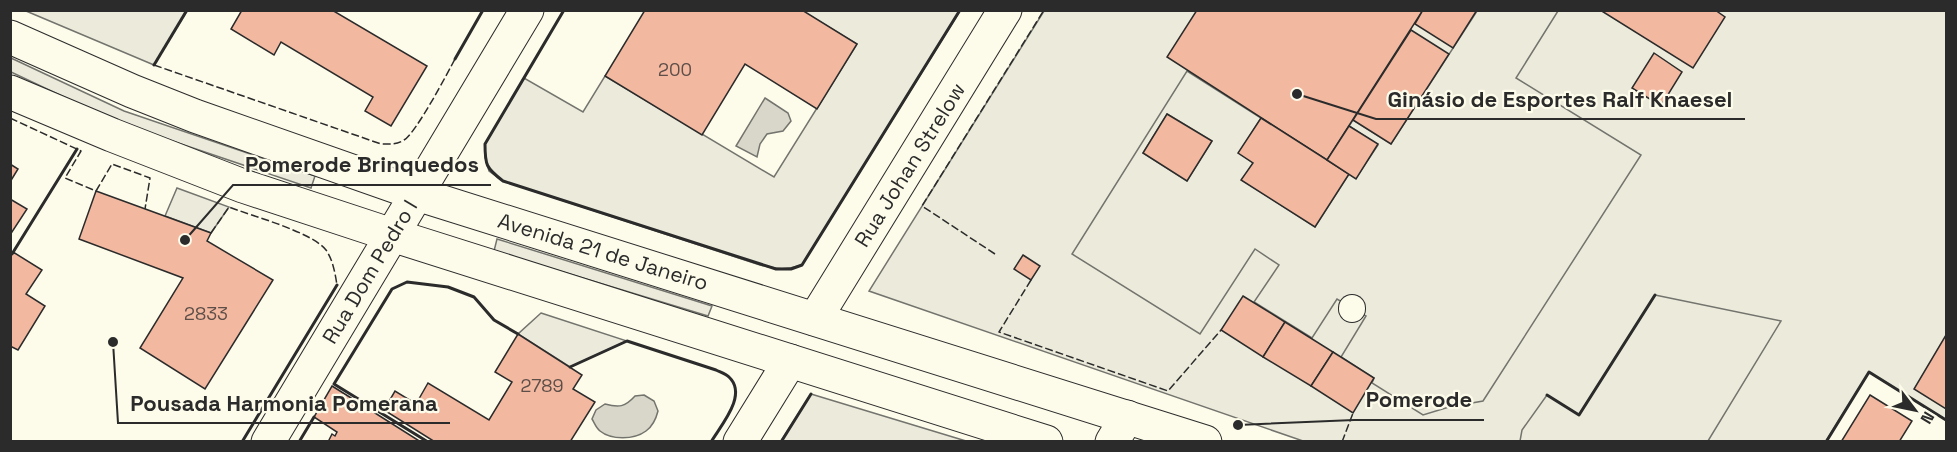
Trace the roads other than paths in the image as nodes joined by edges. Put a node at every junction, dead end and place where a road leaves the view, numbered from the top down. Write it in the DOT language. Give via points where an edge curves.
graph roads {
  1 [pos="527,10"];
  2 [pos="1005,10"];
  3 [pos="10,37"];
  4 [pos="10,93"];
  5 [pos="417,194"];
  6 [pos="392,235"];
  7 [pos="815,319"];
  8 [pos="790,361"];
  9 [pos="1120,429"];
  10 [pos="268,441"];
  11 [pos="740,441"];
  12 [pos="1046,441"];
  13 [pos="1205,441"];
  1 -- 5 [label="main road, Rua Dom Pedro I"];
  2 -- 7 [label="main road, Rua Johan Strelow"];
  3 -- 5 [label="main road, Avenida 21 de Janeiro" via="195,116"];
  4 -- 6 [label="main road" via="243,186"];
  5 -- 6 [label="main road, Rua Dom Pedro I"];
  5 -- 7 [label="main road, Avenida 21 de Janeiro"];
  6 -- 8 [label="main road"];
  6 -- 10 [label="main road, Rua Dom Pedro I"];
  7 -- 8 [label="main road, Rua Johan Strelow"];
  7 -- 9 [label="main road, Avenida 21 de Janeiro"];
  8 -- 11 [label="main road, Rua Johan Strelow"];
  8 -- 12 [label="main road"];
  9 -- 13 [label="main road, Avenida 21 de Janeiro"];
}
